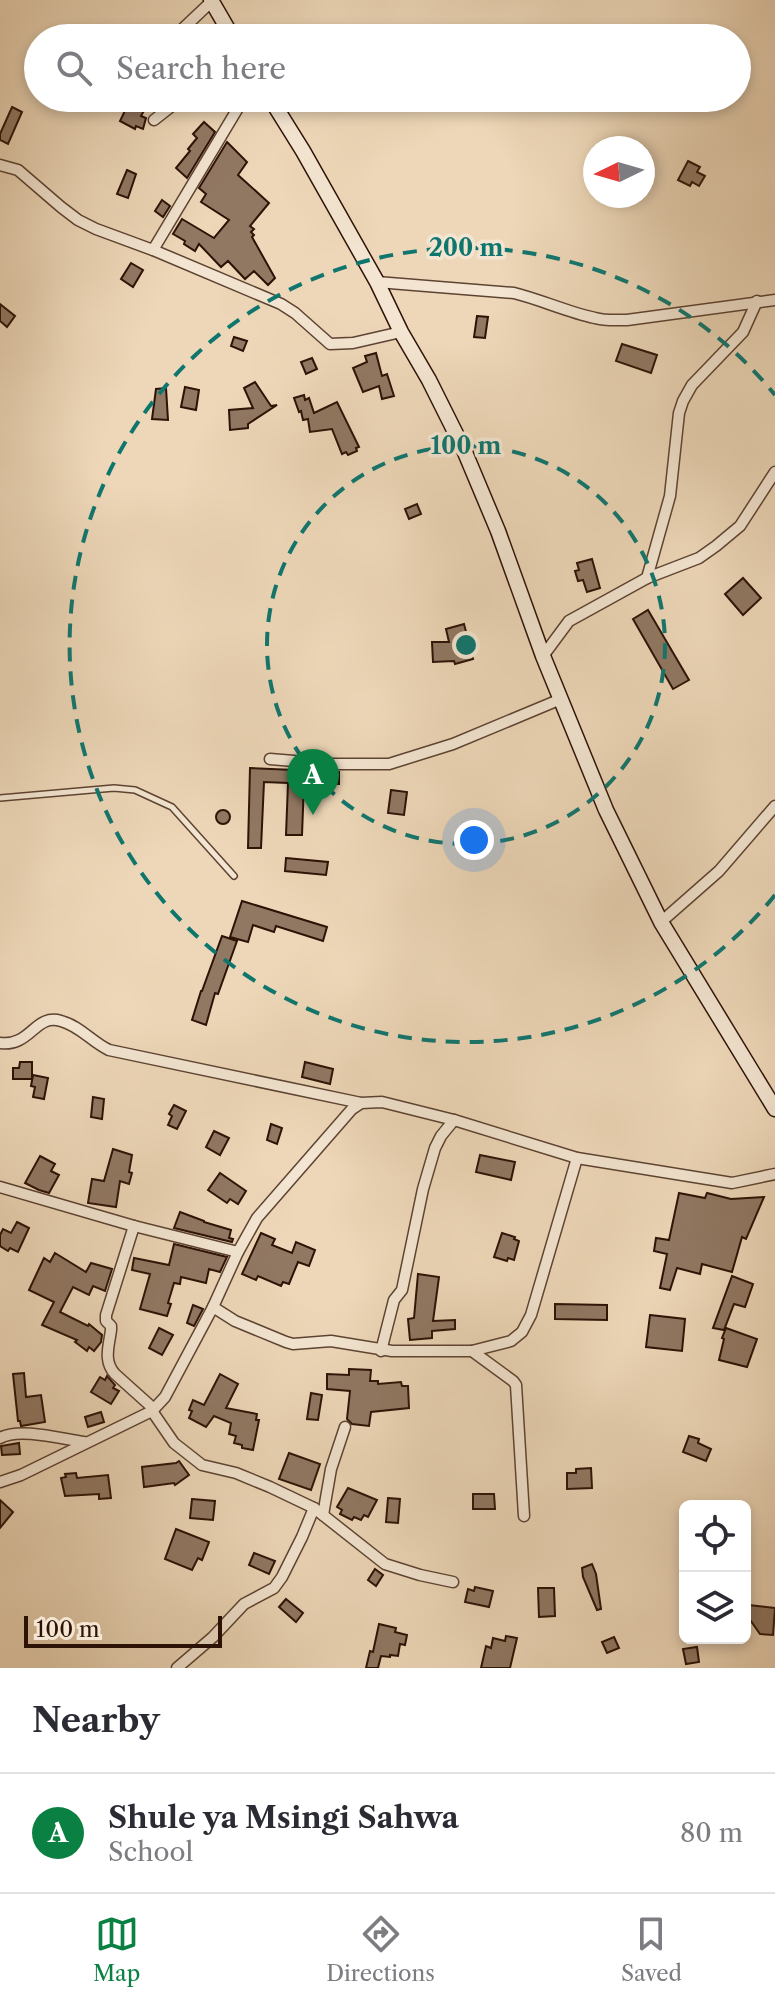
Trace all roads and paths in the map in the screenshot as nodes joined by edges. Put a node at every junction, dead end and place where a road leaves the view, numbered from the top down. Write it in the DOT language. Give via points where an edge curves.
graph roads {
  1 [pos="212,1"];
  2 [pos="188,24"];
  3 [pos="225,24"];
  4 [pos="164,112"];
  5 [pos="236,112"];
  6 [pos="279,112"];
  7 [pos="154,120"];
  8 [pos="0,165"];
  9 [pos="153,250"];
  10 [pos="377,282"];
  11 [pos="775,300"];
  12 [pos="757,301"];
  13 [pos="401,332"];
  14 [pos="775,472"];
  15 [pos="647,578"];
  16 [pos="543,656"];
  17 [pos="561,699"];
  18 [pos="270,759"];
  19 [pos="0,798"];
  20 [pos="775,806"];
  21 [pos="234,876"];
  22 [pos="661,922"];
  23 [pos="0,1043"];
  24 [pos="361,1103"];
  25 [pos="775,1109"];
  26 [pos="454,1120"];
  27 [pos="577,1158"];
  28 [pos="775,1174"];
  29 [pos="0,1187"];
  30 [pos="134,1226"];
  31 [pos="238,1252"];
  32 [pos="213,1307"];
  33 [pos="381,1351"];
  34 [pos="472,1351"];
  35 [pos="153,1410"];
  36 [pos="345,1427"];
  37 [pos="0,1438"];
  38 [pos="86,1442"];
  39 [pos="0,1482"];
  40 [pos="319,1511"];
  41 [pos="524,1516"];
  42 [pos="453,1582"];
  43 [pos="177,1668"];
  1 -- 2 [label="street"];
  1 -- 3 [label="main road"];
  4 -- 7 [label="street"];
  5 -- 9 [label="street"];
  6 -- 10 [label="main road"];
  8 -- 9 [label="street" via="18,170 78,220"];
  9 -- 13 [label="street" via="281,304 330,344"];
  10 -- 12 [label="street" via="514,293 607,320"];
  10 -- 13 [label="main road"];
  11 -- 12 [label="street"];
  12 -- 15 [label="street" via="743,332 683,401 670,496"];
  13 -- 16 [label="main road" via="464,450"];
  14 -- 15 [label="street" via="740,526 699,558"];
  15 -- 16 [label="street" via="569,621"];
  16 -- 17 [label="main road"];
  17 -- 18 [label="street" via="389,764"];
  17 -- 22 [label="main road" via="606,810"];
  19 -- 21 [label="lane" via="135,790 172,807"];
  20 -- 22 [label="street" via="719,871"];
  22 -- 25 [label="main road"];
  23 -- 24 [label="street" via="22,1040 53,1019 109,1050"];
  24 -- 26 [label="street" via="382,1102"];
  24 -- 31 [label="street" via="257,1218"];
  26 -- 27 [label="street"];
  26 -- 33 [label="street" via="435,1148 402,1290 394,1300"];
  27 -- 28 [label="street" via="732,1183"];
  27 -- 34 [label="street" via="522,1332 511,1341"];
  29 -- 30 [label="street"];
  30 -- 31 [label="street"];
  30 -- 35 [label="street" via="106,1315 111,1326 107,1360"];
  31 -- 32 [label="street"];
  32 -- 33 [label="street" via="293,1344 331,1341"];
  32 -- 35 [label="street"];
  33 -- 34 [label="street"];
  34 -- 41 [label="street" via="516,1385"];
  35 -- 38 [label="street"];
  35 -- 40 [label="street" via="174,1443 202,1465 236,1473"];
  36 -- 40 [label="street"];
  37 -- 38 [label="street" via="17,1433"];
  38 -- 39 [label="street"];
  40 -- 42 [label="street" via="385,1564"];
  40 -- 43 [label="street" via="274,1588 244,1604"];
}
